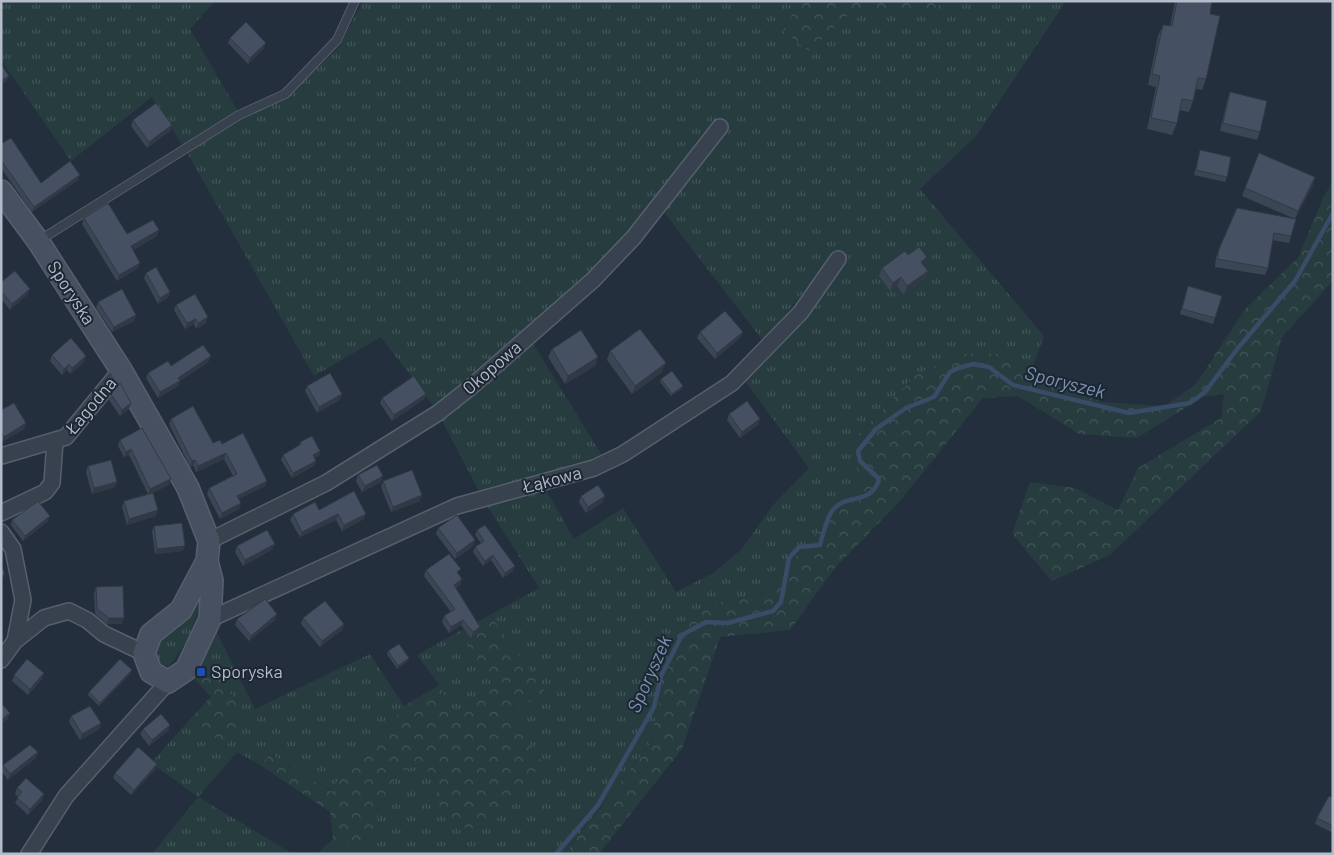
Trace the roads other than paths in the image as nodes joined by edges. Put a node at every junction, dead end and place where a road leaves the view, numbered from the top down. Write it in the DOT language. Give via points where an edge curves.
graph roads {
  1 [pos="355,1"];
  2 [pos="720,127"];
  3 [pos="1,191"];
  4 [pos="38,241"];
  5 [pos="838,259"];
  6 [pos="121,370"];
  7 [pos="55,441"];
  8 [pos="1,456"];
  9 [pos="1,513"];
  10 [pos="1,532"];
  11 [pos="208,551"];
  12 [pos="210,619"];
  13 [pos="15,641"];
  14 [pos="144,653"];
  15 [pos="1,660"];
  16 [pos="168,682"];
  17 [pos="29,854"];
  1 -- 4 [label="lane" via="337,40 285,94 239,116"];
  2 -- 11 [label="street, Okopowa" via="627,244 593,280 472,386 438,413 326,483"];
  3 -- 4 [label="street, Sporyska"];
  4 -- 6 [label="street, Sporyska"];
  5 -- 12 [label="street, Łąkowa" via="801,312 732,383 623,454 594,468 457,506"];
  6 -- 7 [label="street, Łagodna" via="66,437"];
  6 -- 11 [label="street, Sporyska" via="188,488"];
  7 -- 8 [label="street, Łagodna"];
  7 -- 9 [label="street" via="52,483 45,492"];
  10 -- 13 [label="street" via="13,549 23,600"];
  11 -- 12 [label="street, Sporyska" via="212,581"];
  11 -- 14 [label="street" via="181,610 151,634"];
  12 -- 16 [label="street, Sporyska" via="186,670"];
  13 -- 14 [label="street" via="44,618 69,611 104,634"];
  13 -- 15 [label="street"];
  14 -- 16 [label="street" via="151,672"];
  16 -- 17 [label="street, Sporyska" via="66,796"];
}
